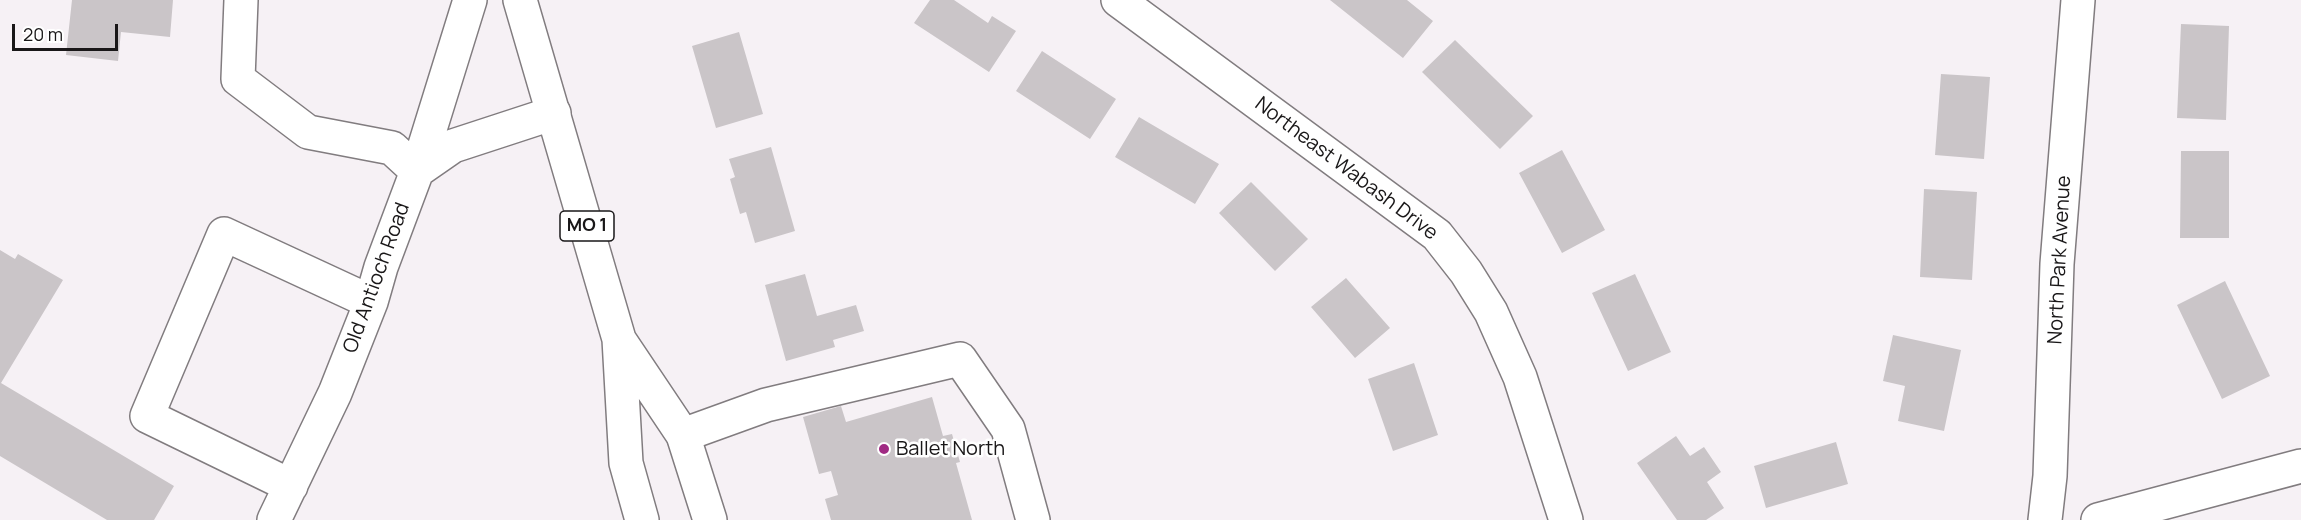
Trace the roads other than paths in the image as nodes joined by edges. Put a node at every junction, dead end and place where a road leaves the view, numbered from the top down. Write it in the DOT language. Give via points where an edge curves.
graph roads {
  1 [pos="241,0"];
  2 [pos="470,0"];
  3 [pos="520,0"];
  4 [pos="1118,0"];
  5 [pos="2078,0"];
  6 [pos="554,113"];
  7 [pos="417,171"];
  8 [pos="371,302"];
  9 [pos="619,339"];
  10 [pos="683,435"];
  11 [pos="2301,466"];
  12 [pos="291,486"];
  13 [pos="1028,515"];
  14 [pos="274,520"];
  15 [pos="642,520"];
  16 [pos="710,520"];
  17 [pos="1566,520"];
  18 [pos="2046,520"];
  19 [pos="2098,520"];
  1 -- 7 [label="street" via="238,79 308,132 392,148"];
  2 -- 7 [label="street, Old Antioch Road"];
  3 -- 6 [label="street, MO 1"];
  4 -- 17 [label="street, Northeast Wabash Drive" via="1437,235 1491,312 1520,377"];
  5 -- 18 [label="street, North Park Avenue" via="2057,264"];
  6 -- 7 [label="street" via="453,146"];
  6 -- 9 [label="street, MO 1"];
  7 -- 8 [label="street, Old Antioch Road"];
  8 -- 12 [label="street, Old Antioch Road" via="335,393"];
  8 -- 12 [label="street" via="225,234 147,416"];
  9 -- 10 [label="street, MO 1"];
  9 -- 15 [label="street, MO 1" via="626,463"];
  10 -- 13 [label="street" via="766,405 960,359 1008,429"];
  10 -- 16 [label="street, MO 1"];
  11 -- 19 [label="street"];
  12 -- 14 [label="street, Old Antioch Road"];
}
